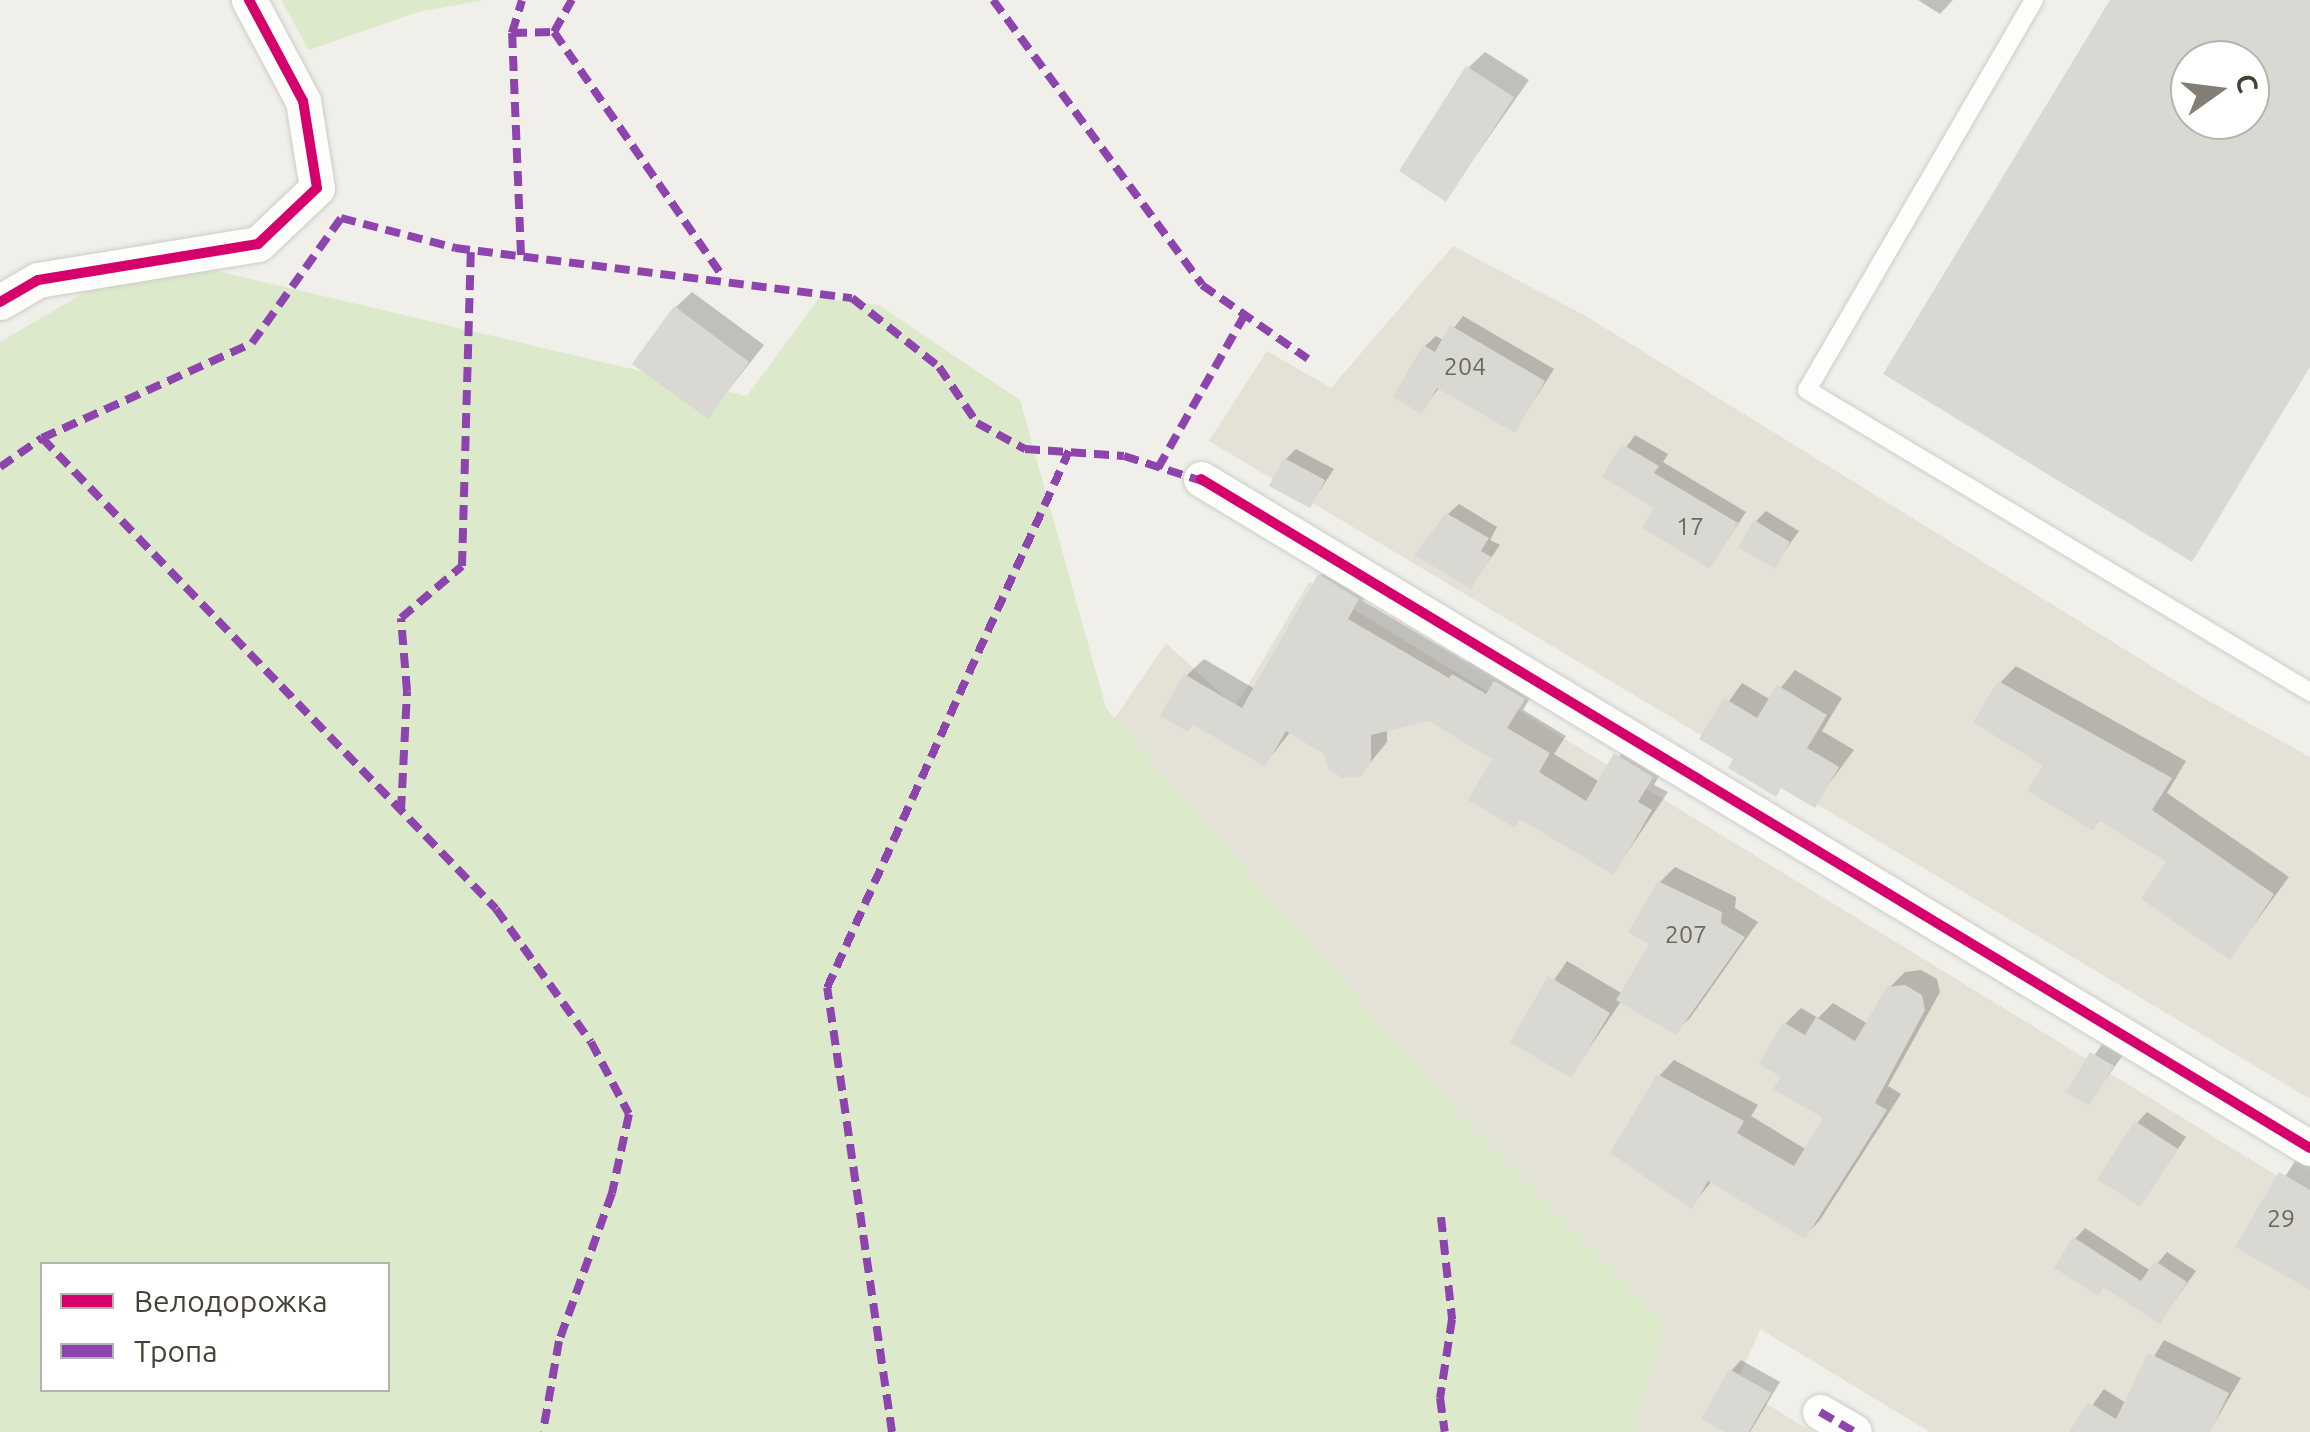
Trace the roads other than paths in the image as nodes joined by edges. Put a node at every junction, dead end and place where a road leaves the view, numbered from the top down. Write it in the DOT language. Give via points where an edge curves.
graph roads {
  1 [pos="249,0"];
  2 [pos="2034,0"];
  3 [pos="0,302"];
  4 [pos="1200,479"];
  5 [pos="2310,692"];
  6 [pos="2310,1148"];
  7 [pos="1820,1412"];
  8 [pos="1854,1432"];
  1 -- 3 [label="street" via="302,101 317,188 258,244 38,280"];
  2 -- 5 [label="lane" via="1806,390"];
  4 -- 6 [label="street"];
  7 -- 8 [label="street"];
}
